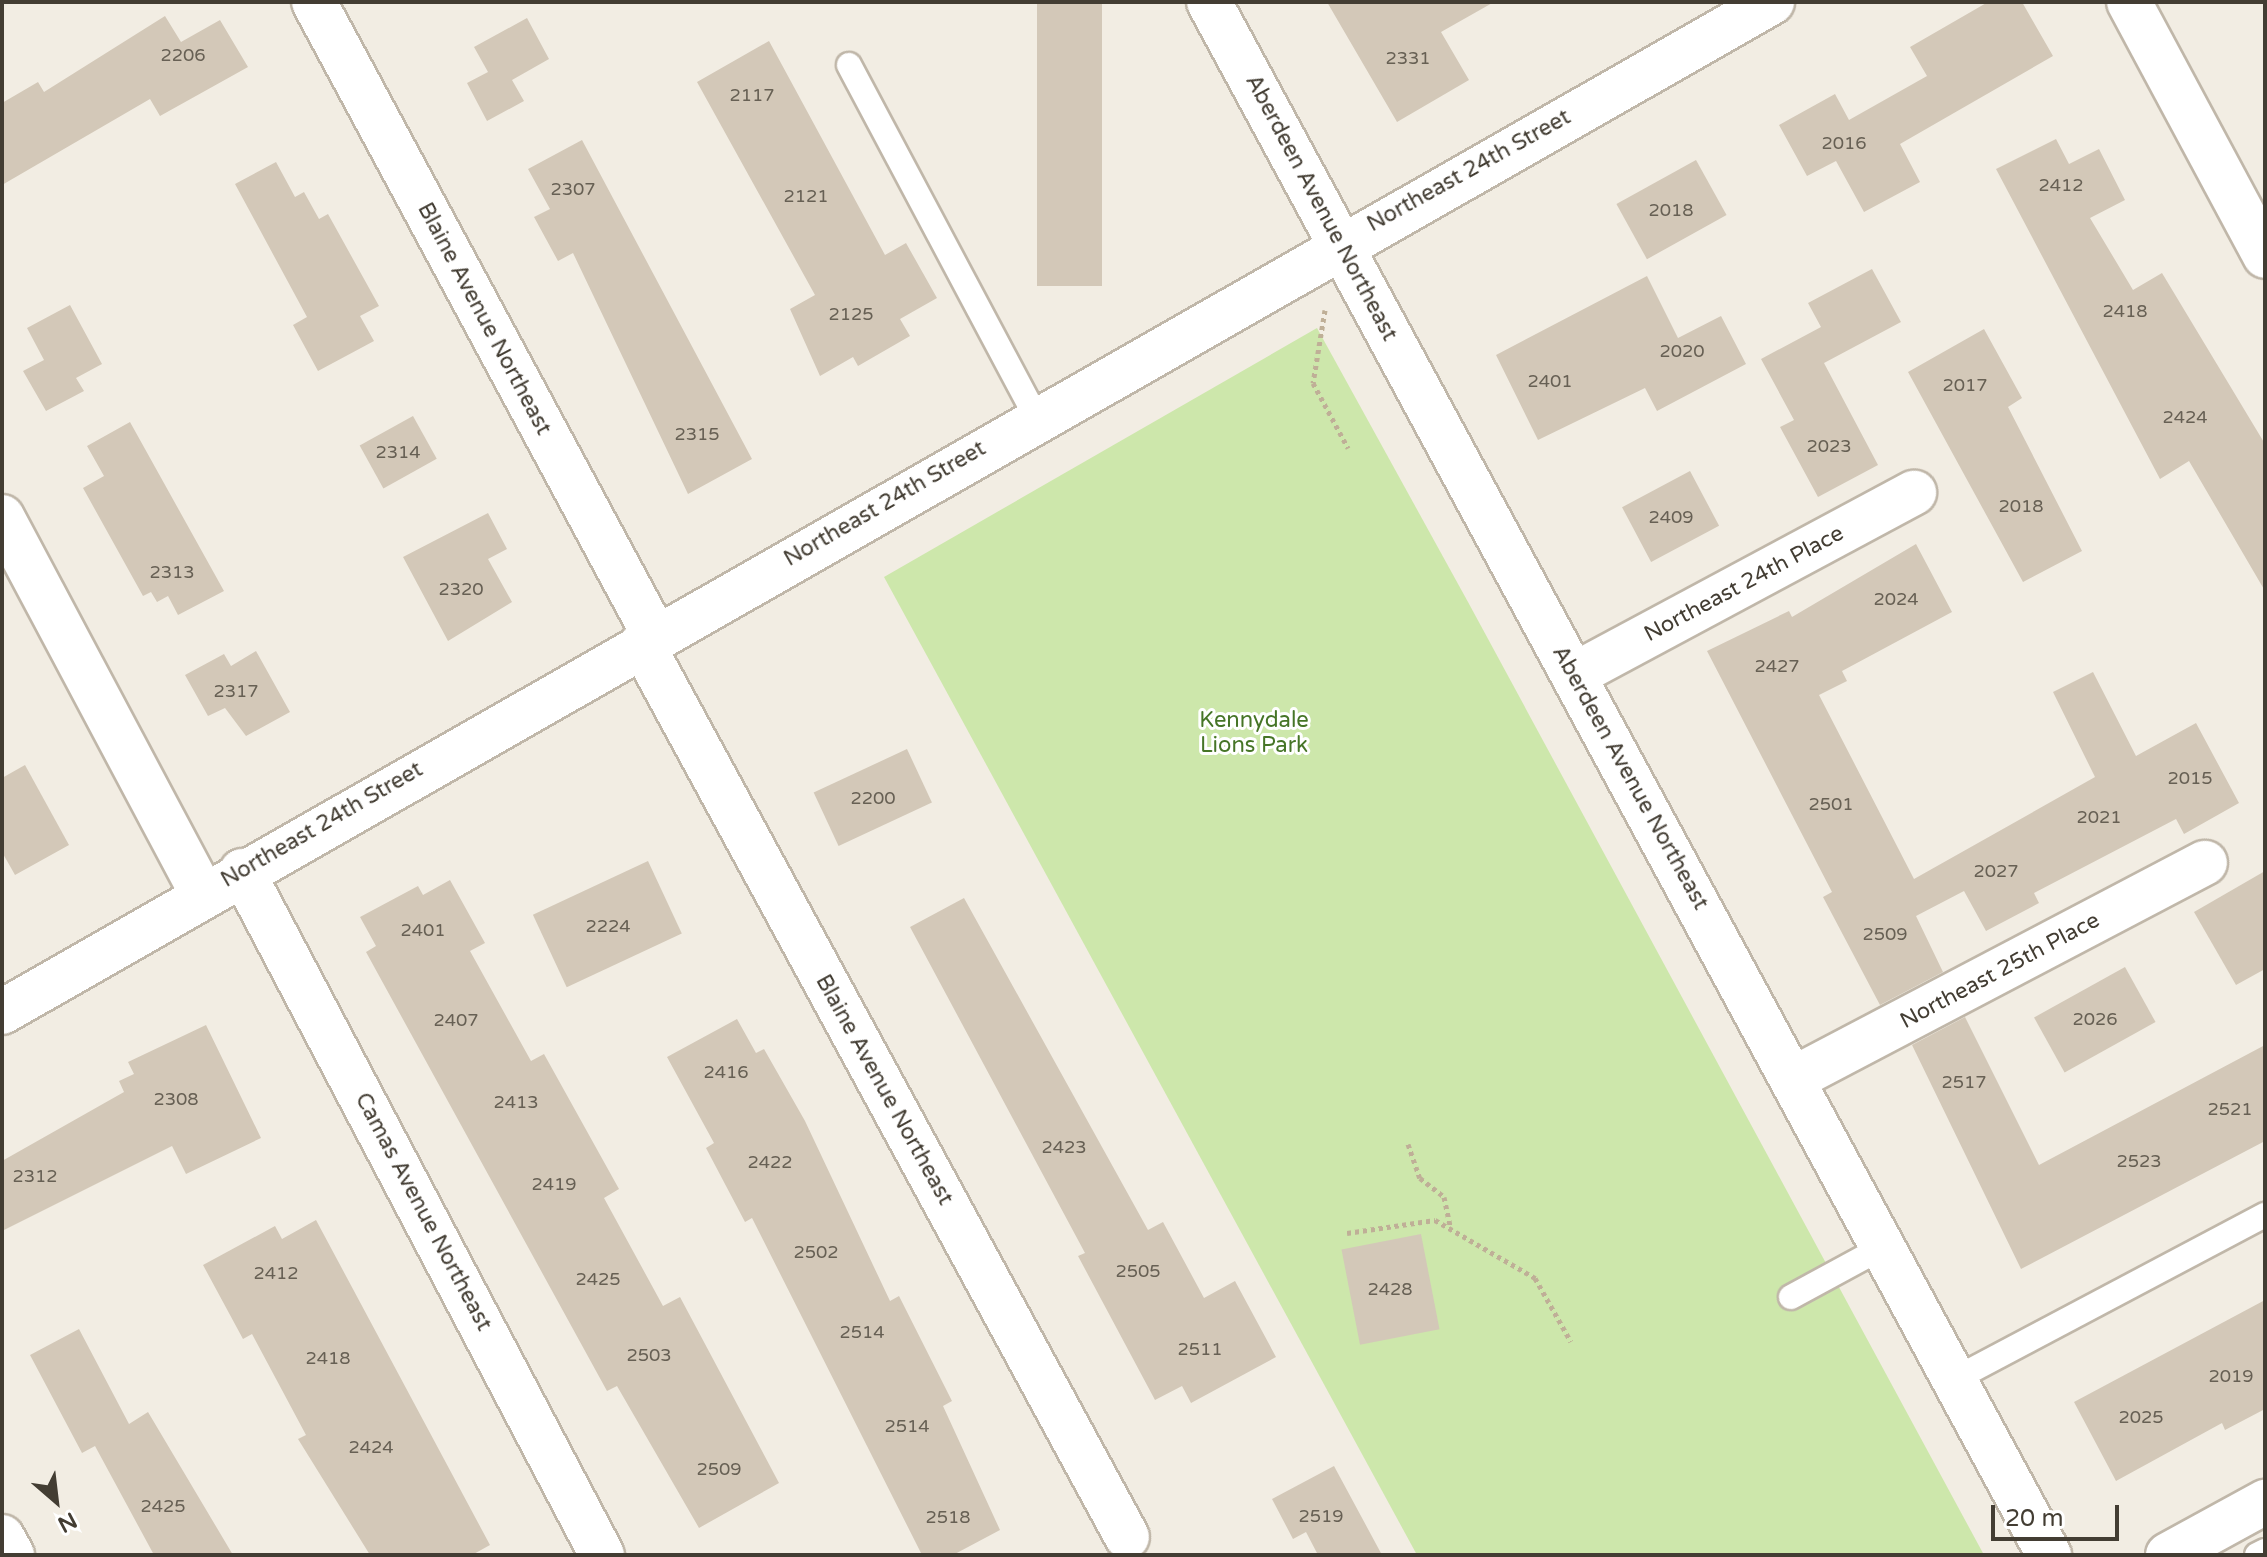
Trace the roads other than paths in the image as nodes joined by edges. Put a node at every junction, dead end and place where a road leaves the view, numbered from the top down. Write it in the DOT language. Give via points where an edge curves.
graph roads {
  1 [pos="314,2"];
  2 [pos="1209,2"];
  3 [pos="1772,2"];
  4 [pos="2129,2"];
  5 [pos="849,65"];
  6 [pos="1340,243"];
  7 [pos="2265,256"];
  8 [pos="1036,417"];
  9 [pos="1914,493"];
  10 [pos="2,517"];
  11 [pos="648,640"];
  12 [pos="1574,675"];
  13 [pos="2205,863"];
  14 [pos="242,871"];
  15 [pos="202,893"];
  16 [pos="2,1012"];
  17 [pos="1795,1078"];
  18 [pos="2265,1215"];
  19 [pos="1885,1246"];
  20 [pos="1791,1297"];
  21 [pos="1955,1379"];
  22 [pos="2265,1502"];
  23 [pos="2,1537"];
  24 [pos="1127,1537"];
  25 [pos="2265,1551"];
  26 [pos="12,1555"];
  27 [pos="602,1555"];
  28 [pos="2049,1555"];
  29 [pos="2168,1555"];
  30 [pos="2257,1555"];
  1 -- 11 [label="street, Blaine Avenue Northeast"];
  2 -- 6 [label="street, Aberdeen Avenue Northeast"];
  3 -- 6 [label="street, Northeast 24th Street"];
  4 -- 7 [label="street"];
  5 -- 8 [label="lane"];
  6 -- 8 [label="street, Northeast 24th Street"];
  6 -- 12 [label="street, Aberdeen Avenue Northeast"];
  8 -- 11 [label="street, Northeast 24th Street"];
  9 -- 12 [label="street, Northeast 24th Place"];
  10 -- 15 [label="street"];
  11 -- 14 [label="street, Northeast 24th Street"];
  11 -- 24 [label="street, Blaine Avenue Northeast"];
  12 -- 17 [label="street, Aberdeen Avenue Northeast"];
  13 -- 17 [label="street, Northeast 25th Place"];
  14 -- 15 [label="street, Northeast 24th Street"];
  14 -- 27 [label="street, Camas Avenue Northeast"];
  15 -- 16 [label="street, Northeast 24th Street"];
  17 -- 19 [label="street, Aberdeen Avenue Northeast"];
  18 -- 21 [label="lane"];
  19 -- 20 [label="lane"];
  19 -- 21 [label="street, Aberdeen Avenue Northeast"];
  21 -- 28 [label="street, Aberdeen Avenue Northeast"];
  22 -- 29 [label="street"];
  23 -- 26 [label="street"];
  25 -- 30 [label="lane"];
}
